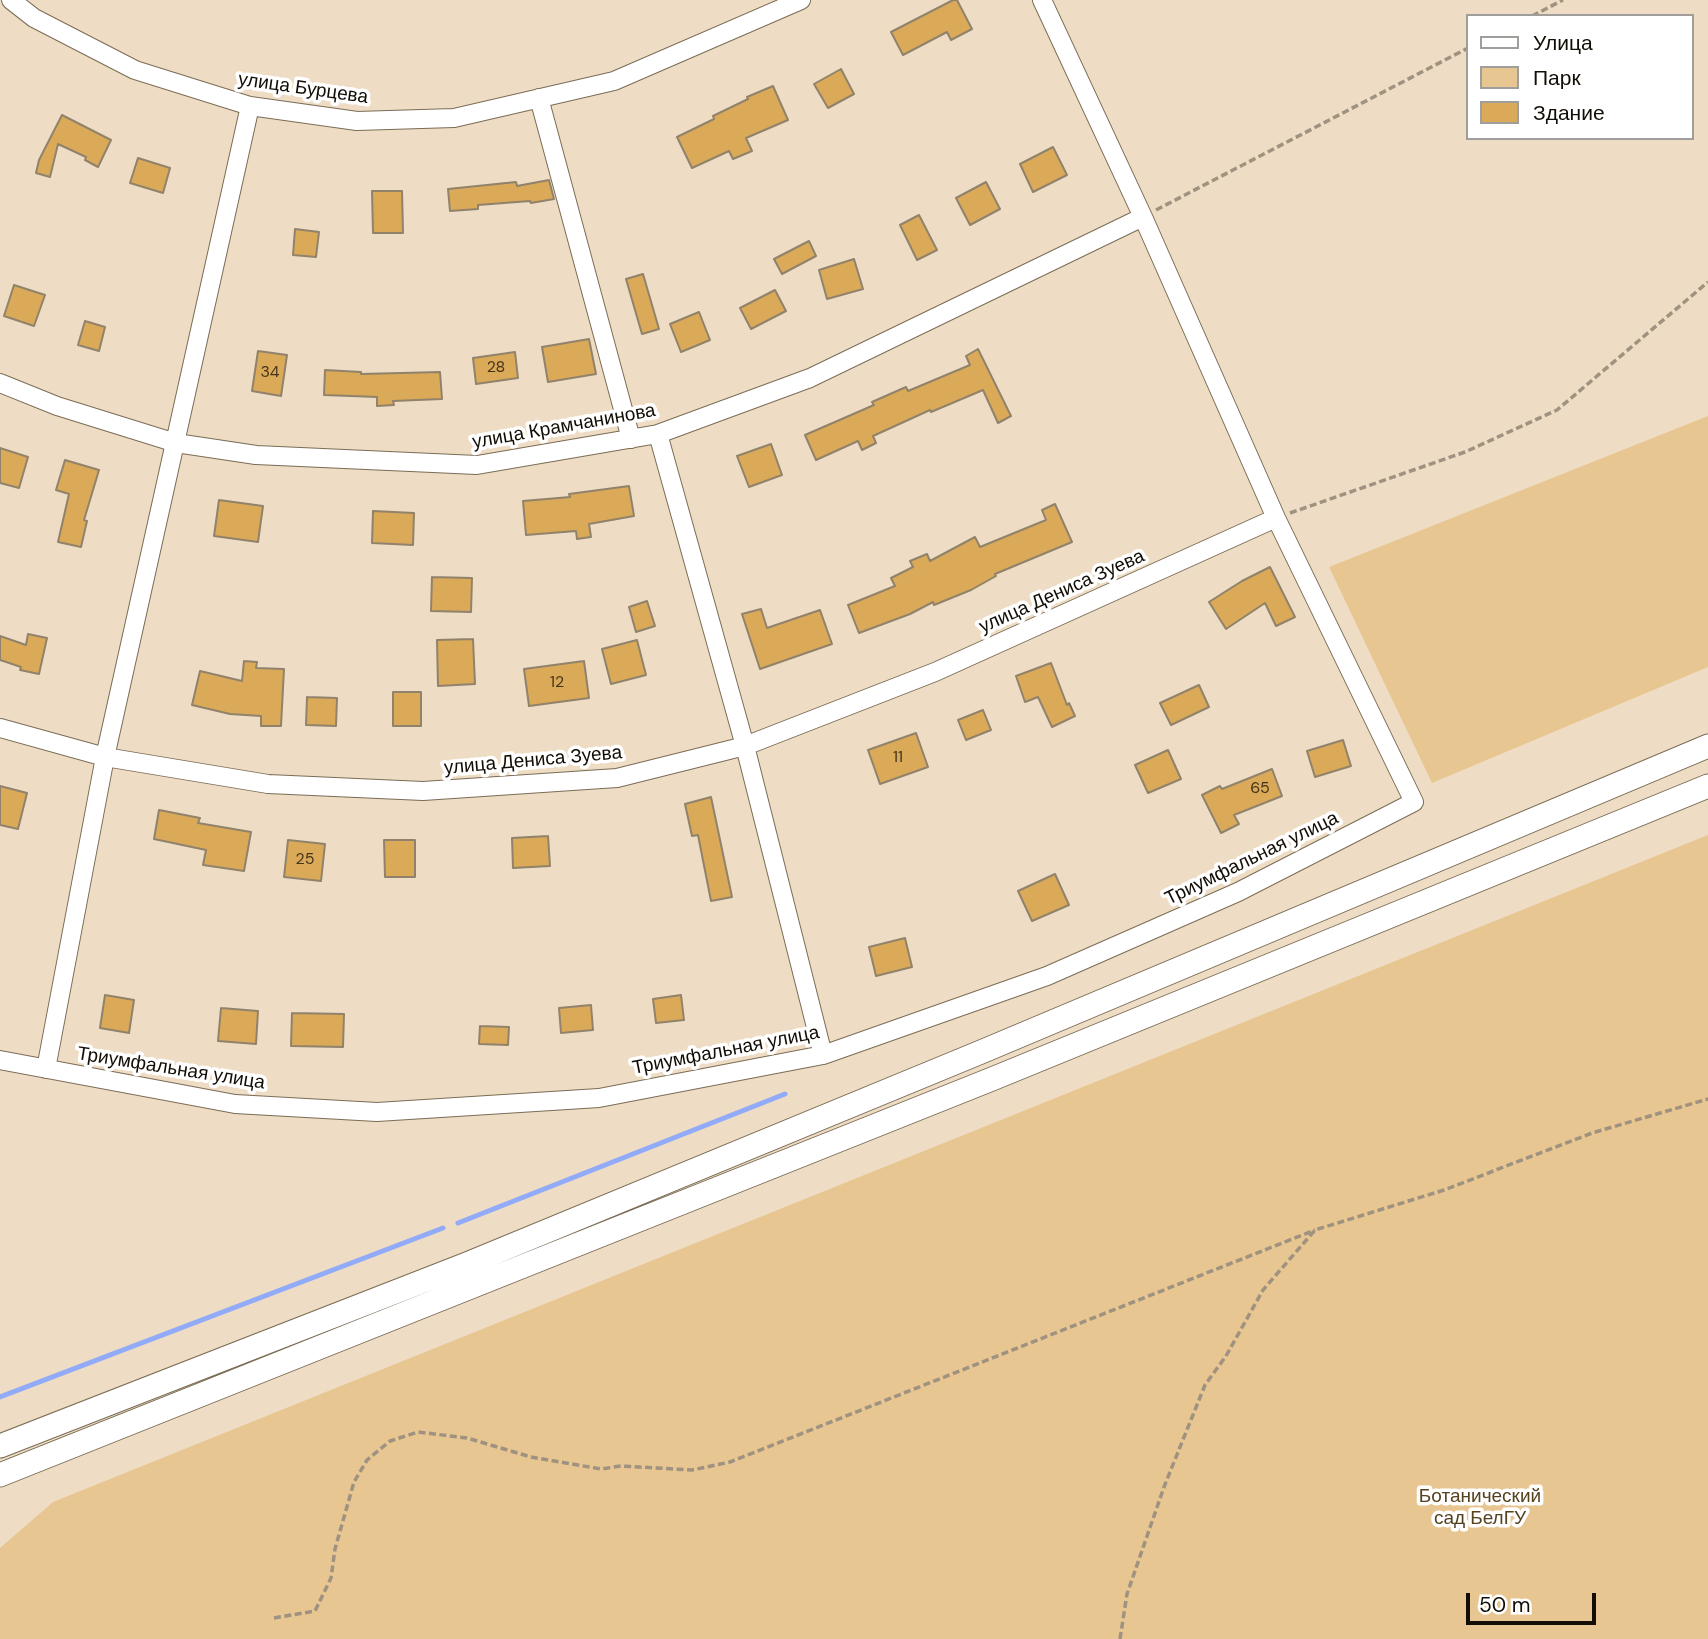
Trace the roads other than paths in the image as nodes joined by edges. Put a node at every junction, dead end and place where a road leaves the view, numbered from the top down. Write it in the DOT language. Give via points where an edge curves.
graph roads {
  1 [pos="11,0"];
  2 [pos="801,0"];
  3 [pos="1042,0"];
  4 [pos="539,98"];
  5 [pos="250,106"];
  6 [pos="1143,217"];
  7 [pos="0,383"];
  8 [pos="658,434"];
  9 [pos="631,439"];
  10 [pos="176,443"];
  11 [pos="1276,517"];
  12 [pos="0,728"];
  13 [pos="745,746"];
  14 [pos="1708,746"];
  15 [pos="105,757"];
  16 [pos="1708,786"];
  17 [pos="823,1055"];
  18 [pos="0,1060"];
  19 [pos="46,1069"];
  20 [pos="0,1446"];
  21 [pos="0,1475"];
  1 -- 5 [label="street, улица Бурцева" via="34,18 135,70"];
  2 -- 4 [label="street, улица Бурцева" via="614,81"];
  3 -- 6 [label="street"];
  4 -- 5 [label="street, улица Бурцева" via="454,118 357,121"];
  4 -- 9 [label="street"];
  5 -- 10 [label="street"];
  6 -- 8 [label="street, улица Крамчанинова" via="810,378"];
  6 -- 11 [label="street"];
  7 -- 10 [label="street, улица Крамчанинова"];
  8 -- 9 [label="street, улица Крамчанинова"];
  8 -- 13 [label="street"];
  9 -- 10 [label="street, улица Крамчанинова" via="477,465 256,455"];
  10 -- 15 [label="street"];
  11 -- 13 [label="street, улица Дениса Зуева" via="935,673"];
  11 -- 17 [label="street, Триумфальная улица" via="1414,802 1238,892 1047,976"];
  12 -- 15 [label="street, улица Дениса Зуева"];
  13 -- 15 [label="street, улица Дениса Зуева" via="617,778 423,791 268,784"];
  13 -- 17 [label="street"];
  14 -- 20 [label="main road" via="467,1264"];
  15 -- 19 [label="street"];
  16 -- 21 [label="main road" via="992,1079"];
  17 -- 19 [label="street, Триумфальная улица" via="599,1098 377,1112 235,1104"];
  18 -- 19 [label="street, Триумфальная улица"];
}
